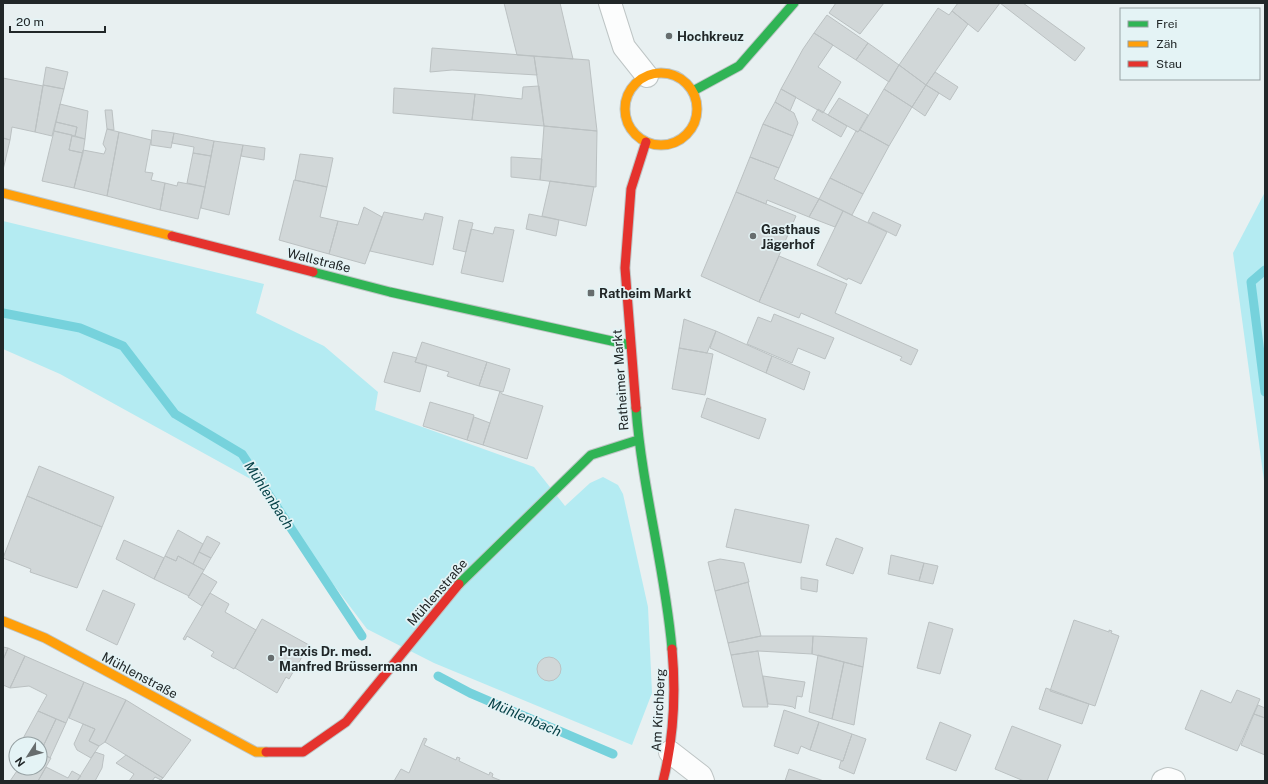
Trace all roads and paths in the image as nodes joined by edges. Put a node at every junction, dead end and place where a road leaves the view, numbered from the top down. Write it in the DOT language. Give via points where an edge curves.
graph roads {
  1 [pos="610,3"];
  2 [pos="794,3"];
  3 [pos="647,76"];
  4 [pos="693,91"];
  5 [pos="646,142"];
  6 [pos="3,193"];
  7 [pos="630,345"];
  8 [pos="638,440"];
  9 [pos="669,615"];
  10 [pos="3,621"];
  11 [pos="670,752"];
  12 [pos="663,781"];
  13 [pos="704,781"];
  14 [pos="1163,781"];
  15 [pos="1174,781"];
  1 -- 3 [label="street" via="624,47"];
  2 -- 4 [label="street" via="739,66"];
  3 -- 4 [label="street" via="657,73 678,77"];
  3 -- 5 [label="street" via="632,89 625,109 628,123 635,134"];
  4 -- 5 [label="street" via="697,113 688,134 679,141 669,144"];
  5 -- 7 [label="street, Ratheimer Markt" via="631,189 625,268"];
  6 -- 7 [label="street, Wallstraße" via="390,292"];
  7 -- 8 [label="street, Ratheimer Markt"];
  8 -- 9 [label="street, Ratheimer Markt"];
  8 -- 10 [label="street, Mühlenstraße" via="591,455 458,585 346,722 303,752 256,752 45,638"];
  9 -- 11 [label="street, Am Kirchberg" via="675,682"];
  11 -- 12 [label="street, Am Kirchberg"];
  11 -- 13 [label="street"];
  14 -- 15 [label="street"];
}
